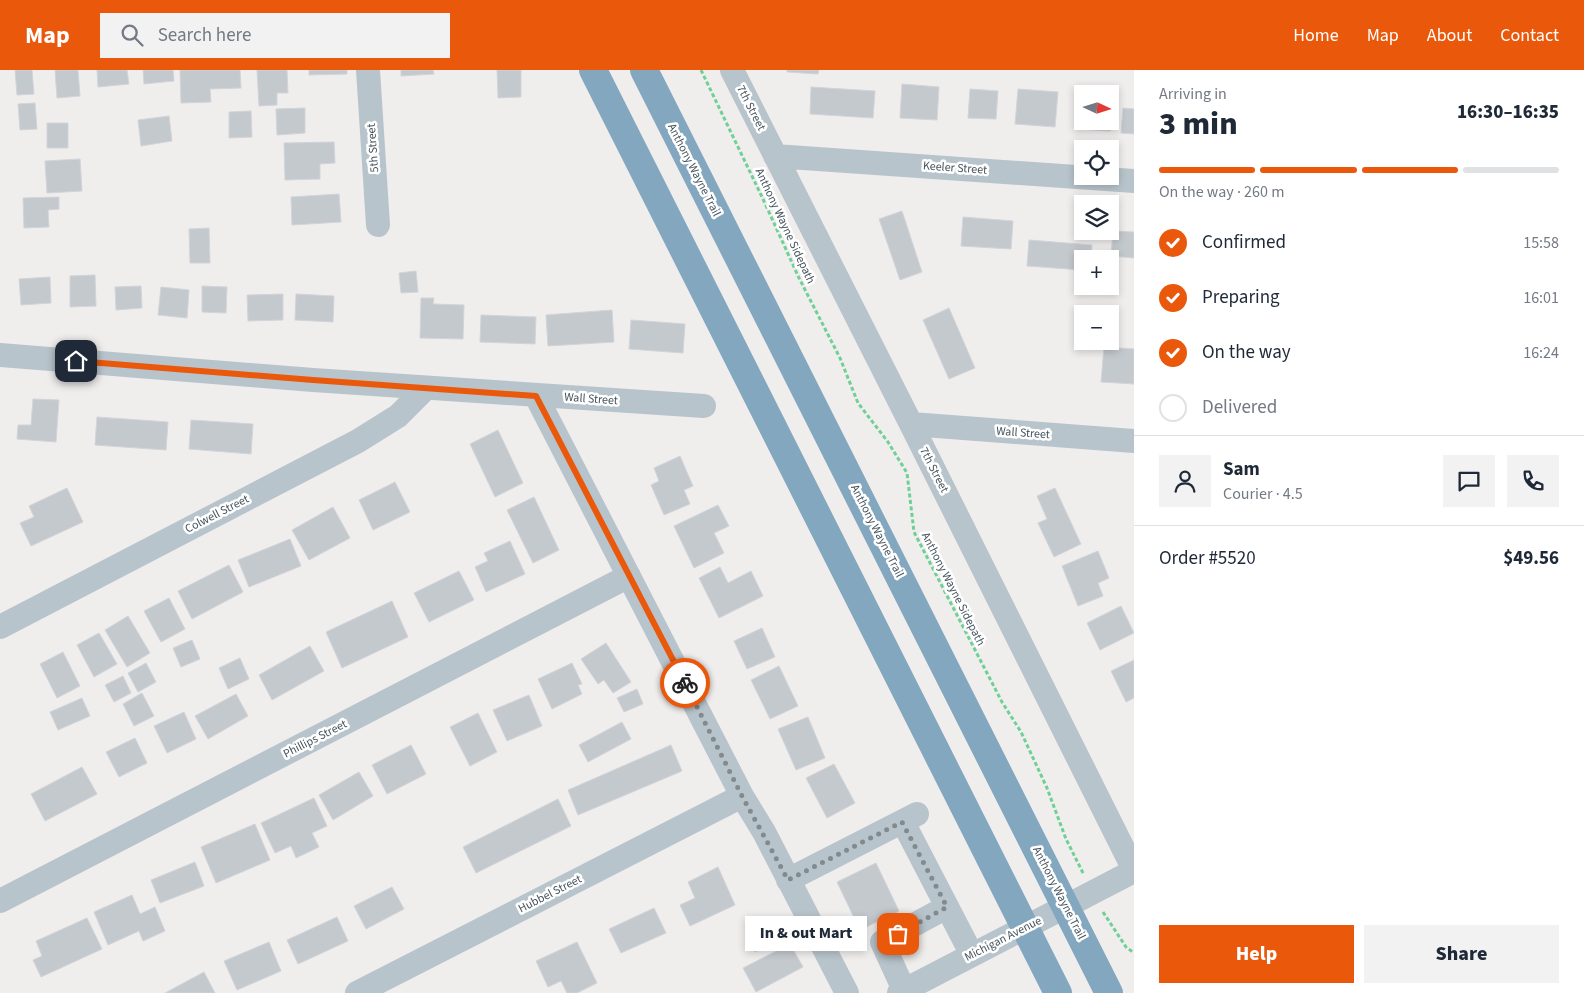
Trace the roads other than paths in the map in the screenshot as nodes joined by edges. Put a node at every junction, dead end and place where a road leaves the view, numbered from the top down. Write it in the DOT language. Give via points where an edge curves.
graph roads {
  1 [pos="368,70"];
  2 [pos="593,70"];
  3 [pos="644,70"];
  4 [pos="732,70"];
  5 [pos="775,156"];
  6 [pos="1134,181"];
  7 [pos="378,225"];
  8 [pos="0,355"];
  9 [pos="426,388"];
  10 [pos="536,396"];
  11 [pos="704,406"];
  12 [pos="911,424"];
  13 [pos="1134,441"];
  14 [pos="629,576"];
  15 [pos="0,627"];
  16 [pos="742,796"];
  17 [pos="1134,871"];
  18 [pos="788,880"];
  19 [pos="0,901"];
  20 [pos="1066,906"];
  21 [pos="947,907"];
  22 [pos="1025,928"];
  23 [pos="972,955"];
  24 [pos="902,992"];
  25 [pos="357,993"];
  26 [pos="847,993"];
  27 [pos="1058,993"];
  28 [pos="1109,993"];
  1 -- 7 [label="street, 5th Street"];
  2 -- 22 [label="highway"];
  3 -- 20 [label="highway, Anthony Wayne Trail"];
  4 -- 5 [label="street, 7th Street"];
  5 -- 6 [label="street, Keeler Street"];
  5 -- 12 [label="street, 7th Street"];
  8 -- 9 [label="street, Wall Street"];
  9 -- 10 [label="street, Wall Street"];
  9 -- 15 [label="street, Colwell Street" via="398,416 358,441"];
  10 -- 11 [label="street, Wall Street"];
  10 -- 14 [label="street"];
  12 -- 13 [label="street, Wall Street"];
  12 -- 17 [label="street, 7th Street"];
  14 -- 16 [label="street"];
  14 -- 19 [label="street, Phillips Street"];
  16 -- 18 [label="street"];
  16 -- 25 [label="street, Hubbel Street"];
  17 -- 20 [label="street, Michigan Avenue"];
  18 -- 21 [label="street" via="910,818"];
  18 -- 26 [label="street"];
  20 -- 22 [label="street, Michigan Avenue"];
  20 -- 28 [label="highway, Anthony Wayne Trail"];
  21 -- 23 [label="street"];
  21 -- 24 [label="street" via="882,942"];
  22 -- 23 [label="street, Michigan Avenue"];
  22 -- 27 [label="highway"];
  23 -- 24 [label="street, Michigan Avenue"];
}
